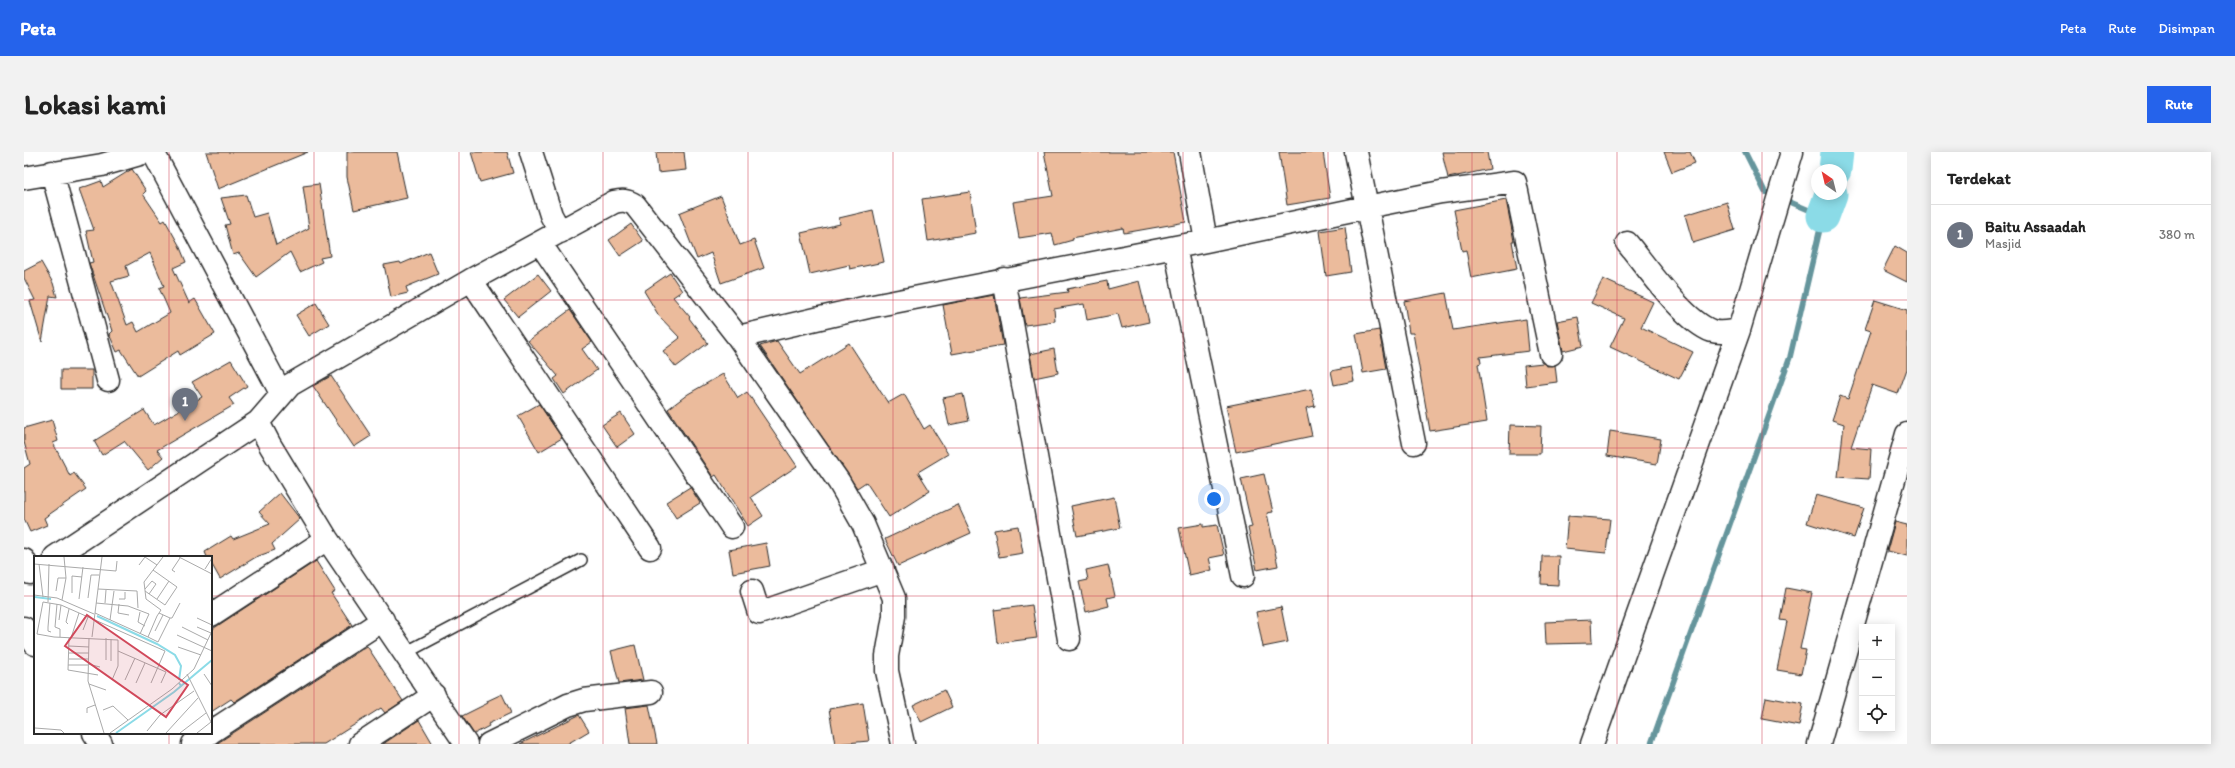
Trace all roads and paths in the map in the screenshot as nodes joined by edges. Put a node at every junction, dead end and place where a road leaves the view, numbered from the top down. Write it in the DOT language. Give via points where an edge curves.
graph roads {
  1 [pos="147,152"];
  2 [pos="153,152"];
  3 [pos="531,152"];
  4 [pos="1190,152"];
  5 [pos="1356,152"];
  6 [pos="1792,152"];
  7 [pos="52,172"];
  8 [pos="24,178"];
  9 [pos="1367,207"];
  10 [pos="560,232"];
  11 [pos="1206,241"];
  12 [pos="540,243"];
  13 [pos="1627,243"];
  14 [pos="1175,247"];
  15 [pos="1004,279"];
  16 [pos="471,280"];
  17 [pos="1739,330"];
  18 [pos="738,337"];
  19 [pos="1551,354"];
  20 [pos="108,380"];
  21 [pos="281,393"];
  22 [pos="258,422"];
  23 [pos="1907,434"];
  24 [pos="1414,443"];
  25 [pos="732,527"];
  26 [pos="327,539"];
  27 [pos="650,548"];
  28 [pos="57,556"];
  29 [pos="581,560"];
  30 [pos="883,570"];
  31 [pos="1243,576"];
  32 [pos="752,591"];
  33 [pos="212,614"];
  34 [pos="383,620"];
  35 [pos="24,628"];
  36 [pos="1069,639"];
  37 [pos="34,643"];
  38 [pos="405,654"];
  39 [pos="651,692"];
  40 [pos="434,695"];
  41 [pos="212,732"];
  42 [pos="95,734"];
  43 [pos="208,734"];
  44 [pos="101,744"];
  45 [pos="193,744"];
  46 [pos="360,744"];
  47 [pos="466,744"];
  48 [pos="489,744"];
  49 [pos="903,744"];
  50 [pos="1592,744"];
  51 [pos="1819,744"];
  1 -- 7 [label="street" via="102,165"];
  2 -- 21 [label="street"];
  3 -- 10 [label="street" via="550,215"];
  4 -- 11 [label="street"];
  5 -- 9 [label="street"];
  6 -- 17 [label="street"];
  7 -- 8 [label="street"];
  7 -- 20 [label="street"];
  9 -- 11 [label="street"];
  9 -- 19 [label="street" via="1441,192 1515,182"];
  9 -- 24 [label="street"];
  10 -- 12 [label="street"];
  10 -- 18 [label="street" via="614,202 622,200 635,205"];
  11 -- 14 [label="street"];
  12 -- 16 [label="street"];
  12 -- 25 [label="street"];
  13 -- 17 [label="street" via="1690,318 1713,332"];
  14 -- 15 [label="street"];
  14 -- 31 [label="street"];
  15 -- 18 [label="street"];
  15 -- 36 [label="street"];
  16 -- 21 [label="street" via="290,385"];
  16 -- 27 [label="street"];
  17 -- 50 [label="street"];
  18 -- 30 [label="street" via="846,494 863,524"];
  21 -- 22 [label="street"];
  22 -- 26 [label="street"];
  22 -- 28 [label="street"];
  23 -- 51 [label="street"];
  26 -- 33 [label="street"];
  26 -- 34 [label="street"];
  29 -- 38 [label="lane"];
  30 -- 32 [label="street" via="759,613"];
  30 -- 49 [label="street" via="894,598 887,671"];
  34 -- 38 [label="street"];
  34 -- 41 [label="street"];
  35 -- 37 [label="street"];
  38 -- 40 [label="street"];
  39 -- 48 [label="street" via="584,700 568,705"];
  40 -- 46 [label="street"];
  40 -- 47 [label="street"];
  42 -- 44 [label="street"];
  43 -- 45 [label="street"];
}
